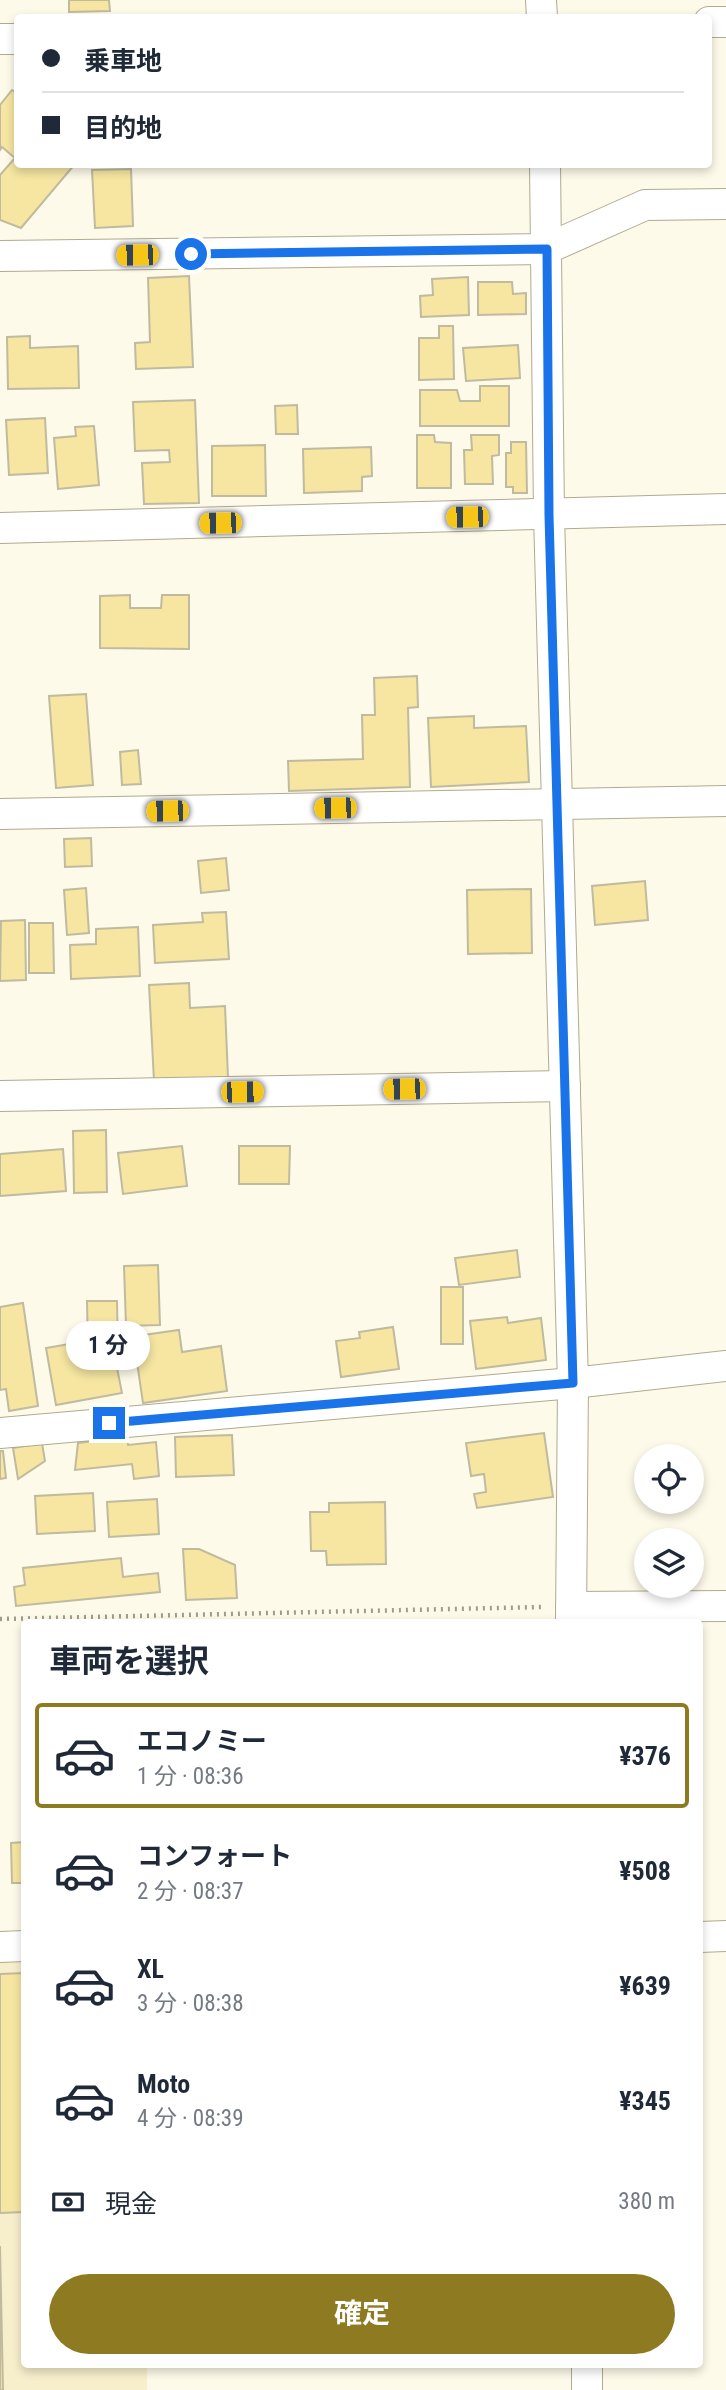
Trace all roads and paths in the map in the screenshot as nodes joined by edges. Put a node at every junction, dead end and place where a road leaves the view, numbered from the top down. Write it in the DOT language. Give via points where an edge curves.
graph roads {
  1 [pos="545,168"];
  2 [pos="726,204"];
  3 [pos="547,249"];
  4 [pos="0,256"];
  5 [pos="726,509"];
  6 [pos="549,515"];
  7 [pos="0,528"];
  8 [pos="726,801"];
  9 [pos="558,804"];
  10 [pos="0,814"];
  11 [pos="565,1086"];
  12 [pos="0,1096"];
  13 [pos="726,1366"];
  14 [pos="573,1383"];
  15 [pos="0,1433"];
  16 [pos="726,1606"];
  17 [pos="571,1614"];
  18 [pos="0,1619"];
  19 [pos="726,1936"];
  20 [pos="703,1937"];
  21 [pos="21,1946"];
  22 [pos="0,1947"];
  23 [pos="587,2368"];
  24 [pos="587,2390"];
  1 -- 3 [label="street"];
  2 -- 3 [label="street" via="645,205"];
  3 -- 4 [label="street"];
  3 -- 6 [label="street"];
  5 -- 6 [label="street"];
  6 -- 7 [label="street"];
  6 -- 9 [label="street"];
  8 -- 9 [label="street"];
  9 -- 10 [label="street"];
  9 -- 11 [label="street"];
  11 -- 12 [label="street"];
  11 -- 14 [label="street"];
  13 -- 14 [label="street"];
  14 -- 15 [label="street"];
  14 -- 17 [label="street"];
  16 -- 17 [label="street"];
  17 -- 18 [label="path"];
  19 -- 20 [label="street"];
  21 -- 22 [label="street"];
  23 -- 24 [label="street"];
}
